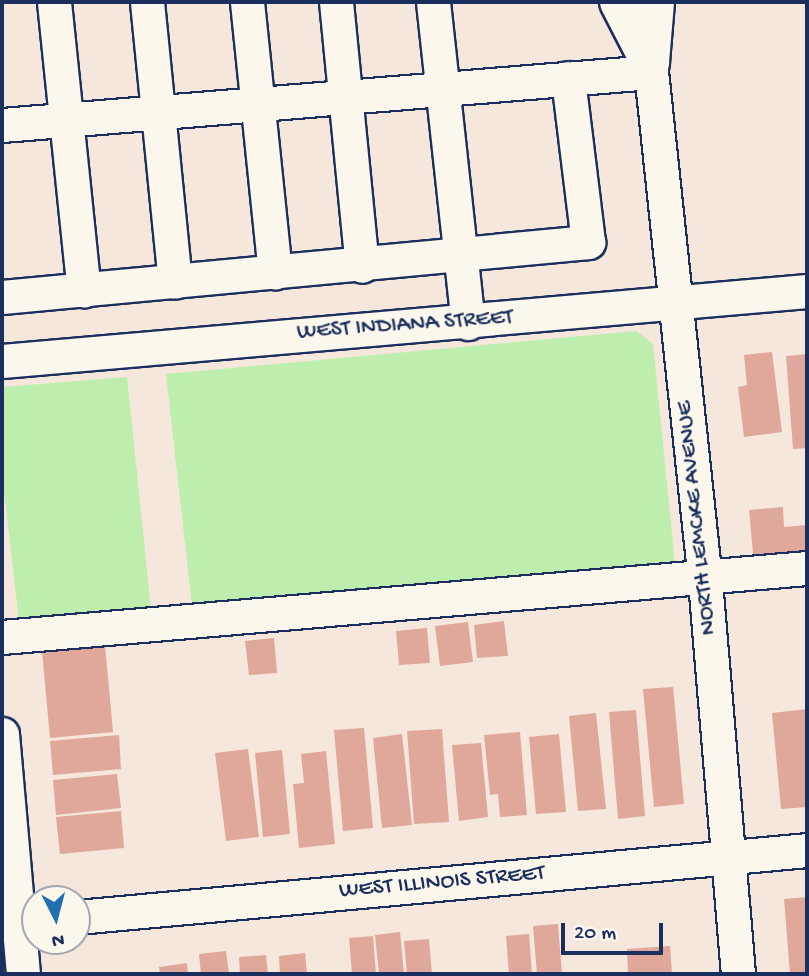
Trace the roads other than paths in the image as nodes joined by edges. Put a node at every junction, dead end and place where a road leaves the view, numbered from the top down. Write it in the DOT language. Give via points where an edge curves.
graph roads {
  1 [pos="54,2"];
  2 [pos="147,2"];
  3 [pos="247,2"];
  4 [pos="336,2"];
  5 [pos="433,2"];
  6 [pos="619,2"];
  7 [pos="655,2"];
  8 [pos="650,67"];
  9 [pos="568,78"];
  10 [pos="445,88"];
  11 [pos="346,94"];
  12 [pos="258,103"];
  13 [pos="158,111"];
  14 [pos="67,119"];
  15 [pos="2,125"];
  16 [pos="463,257"];
  17 [pos="362,266"];
  18 [pos="275,273"];
  19 [pos="175,282"];
  20 [pos="84,290"];
  21 [pos="807,291"];
  22 [pos="2,298"];
  23 [pos="677,304"];
  24 [pos="468,323"];
  25 [pos="2,361"];
  26 [pos="807,568"];
  27 [pos="705,582"];
  28 [pos="2,637"];
  29 [pos="2,734"];
  30 [pos="807,850"];
  31 [pos="726,857"];
  32 [pos="91,916"];
  33 [pos="18,923"];
  34 [pos="23,974"];
  35 [pos="738,974"];
  1 -- 14 [label="street"];
  2 -- 13 [label="street"];
  3 -- 12 [label="street"];
  4 -- 11 [label="street"];
  5 -- 10 [label="street"];
  6 -- 8 [label="highway"];
  7 -- 8 [label="highway"];
  8 -- 9 [label="street"];
  8 -- 23 [label="street, NORTH LEMCKE AVENUE"];
  9 -- 10 [label="street"];
  9 -- 16 [label="street" via="588,242"];
  10 -- 11 [label="street"];
  10 -- 16 [label="street"];
  11 -- 12 [label="street"];
  11 -- 17 [label="street"];
  12 -- 13 [label="street"];
  12 -- 18 [label="street"];
  13 -- 14 [label="street"];
  13 -- 19 [label="street"];
  14 -- 15 [label="street"];
  14 -- 20 [label="street"];
  16 -- 17 [label="street"];
  16 -- 24 [label="street"];
  17 -- 18 [label="street"];
  18 -- 19 [label="street"];
  19 -- 20 [label="street"];
  20 -- 22 [label="street"];
  21 -- 23 [label="street, WEST INDIANA STREET"];
  23 -- 24 [label="street, WEST INDIANA STREET"];
  23 -- 27 [label="street, NORTH LEMCKE AVENUE"];
  24 -- 25 [label="street, WEST INDIANA STREET"];
  26 -- 27 [label="street"];
  27 -- 28 [label="street"];
  27 -- 31 [label="street, NORTH LEMCKE AVENUE"];
  29 -- 33 [label="street"];
  30 -- 31 [label="street, WEST ILLINOIS STREET"];
  31 -- 32 [label="street, WEST ILLINOIS STREET"];
  31 -- 35 [label="street, NORTH LEMCKE AVENUE"];
  33 -- 34 [label="street"];
}
